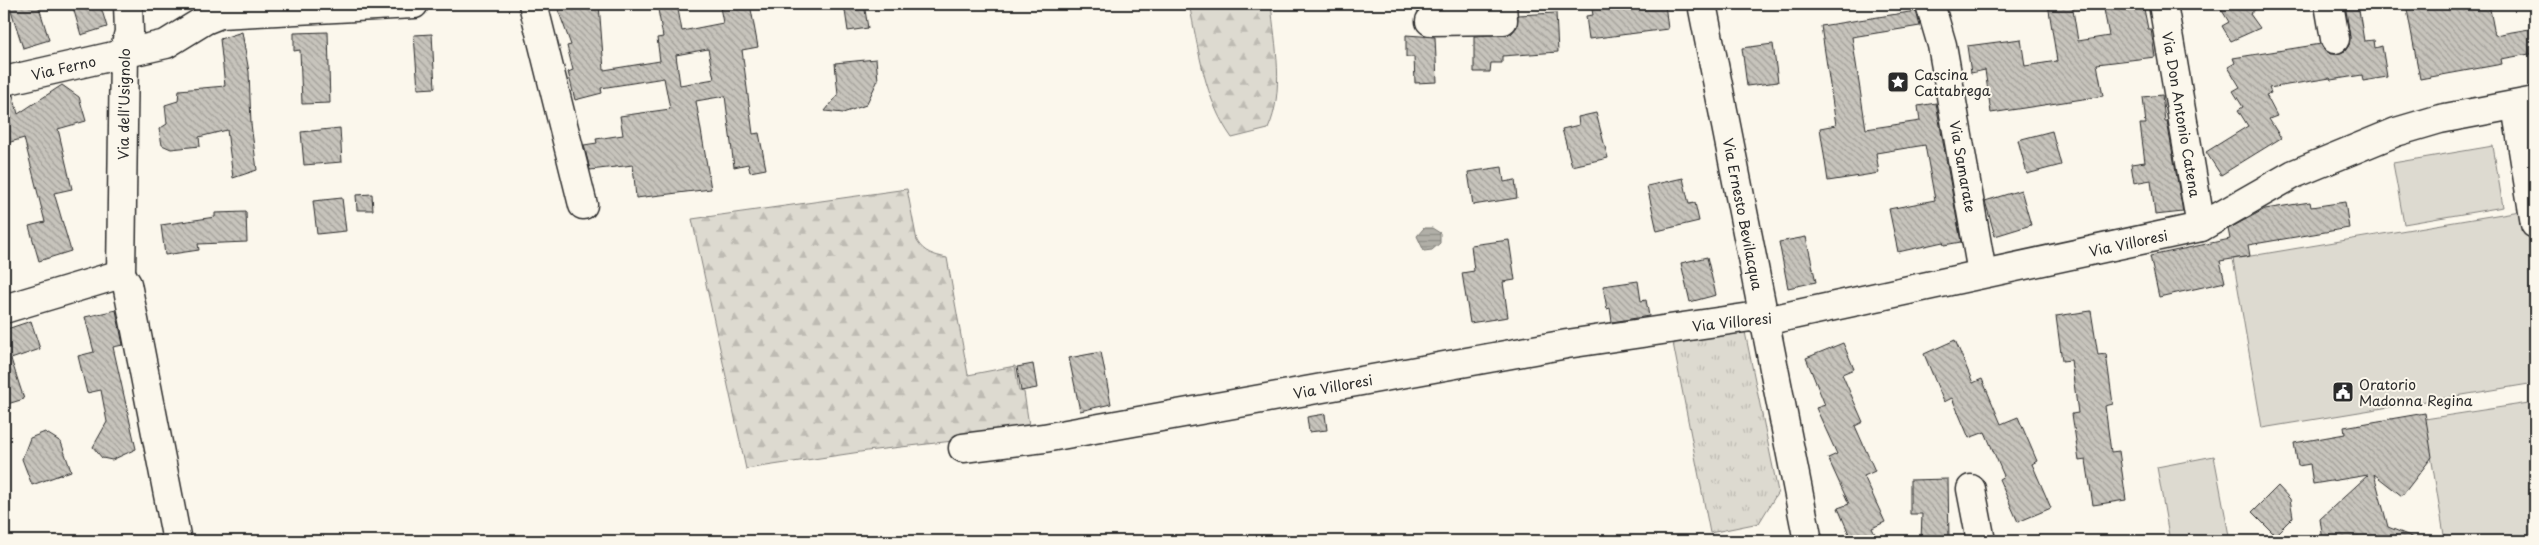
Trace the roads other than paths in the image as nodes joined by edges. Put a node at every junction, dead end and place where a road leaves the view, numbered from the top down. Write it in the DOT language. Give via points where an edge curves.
graph roads {
  1 [pos="128,4"];
  2 [pos="409,4"];
  3 [pos="414,4"];
  4 [pos="533,4"];
  5 [pos="1502,4"];
  6 [pos="1702,4"];
  7 [pos="1930,4"];
  8 [pos="2163,4"];
  9 [pos="2329,4"];
  10 [pos="1430,21"];
  11 [pos="2335,39"];
  12 [pos="124,52"];
  13 [pos="4,81"];
  14 [pos="2525,104"];
  15 [pos="583,205"];
  16 [pos="2535,224"];
  17 [pos="2201,227"];
  18 [pos="1982,273"];
  19 [pos="121,274"];
  20 [pos="4,309"];
  21 [pos="1765,321"];
  22 [pos="963,448"];
  23 [pos="1971,489"];
  24 [pos="178,541"];
  25 [pos="1808,541"];
  26 [pos="1982,541"];
  1 -- 12 [label="street" via="129,32"];
  2 -- 3 [label="street, Via dell'Usignolo"];
  2 -- 12 [label="street, Via dell'Usignolo" via="220,14 166,44"];
  4 -- 15 [label="street"];
  5 -- 10 [label="street" via="1503,20"];
  6 -- 21 [label="street, Via Ernesto Bevilacqua"];
  7 -- 18 [label="street, Via Samarate" via="1942,45"];
  8 -- 17 [label="street, Via Don Antonio Catena"];
  9 -- 11 [label="street"];
  12 -- 13 [label="street, Via Ferno"];
  12 -- 19 [label="street, Via dell'Usignolo"];
  14 -- 16 [label="street"];
  14 -- 17 [label="street, Via Villoresi" via="2440,119 2396,132 2294,174"];
  17 -- 18 [label="street, Via Villoresi"];
  18 -- 21 [label="street, Via Villoresi"];
  19 -- 20 [label="street"];
  19 -- 24 [label="street" via="128,284"];
  21 -- 22 [label="street, Via Villoresi" via="1751,318 1567,344 1054,436"];
  21 -- 25 [label="street, Via Ernesto Bevilacqua"];
  23 -- 26 [label="street"];
}
